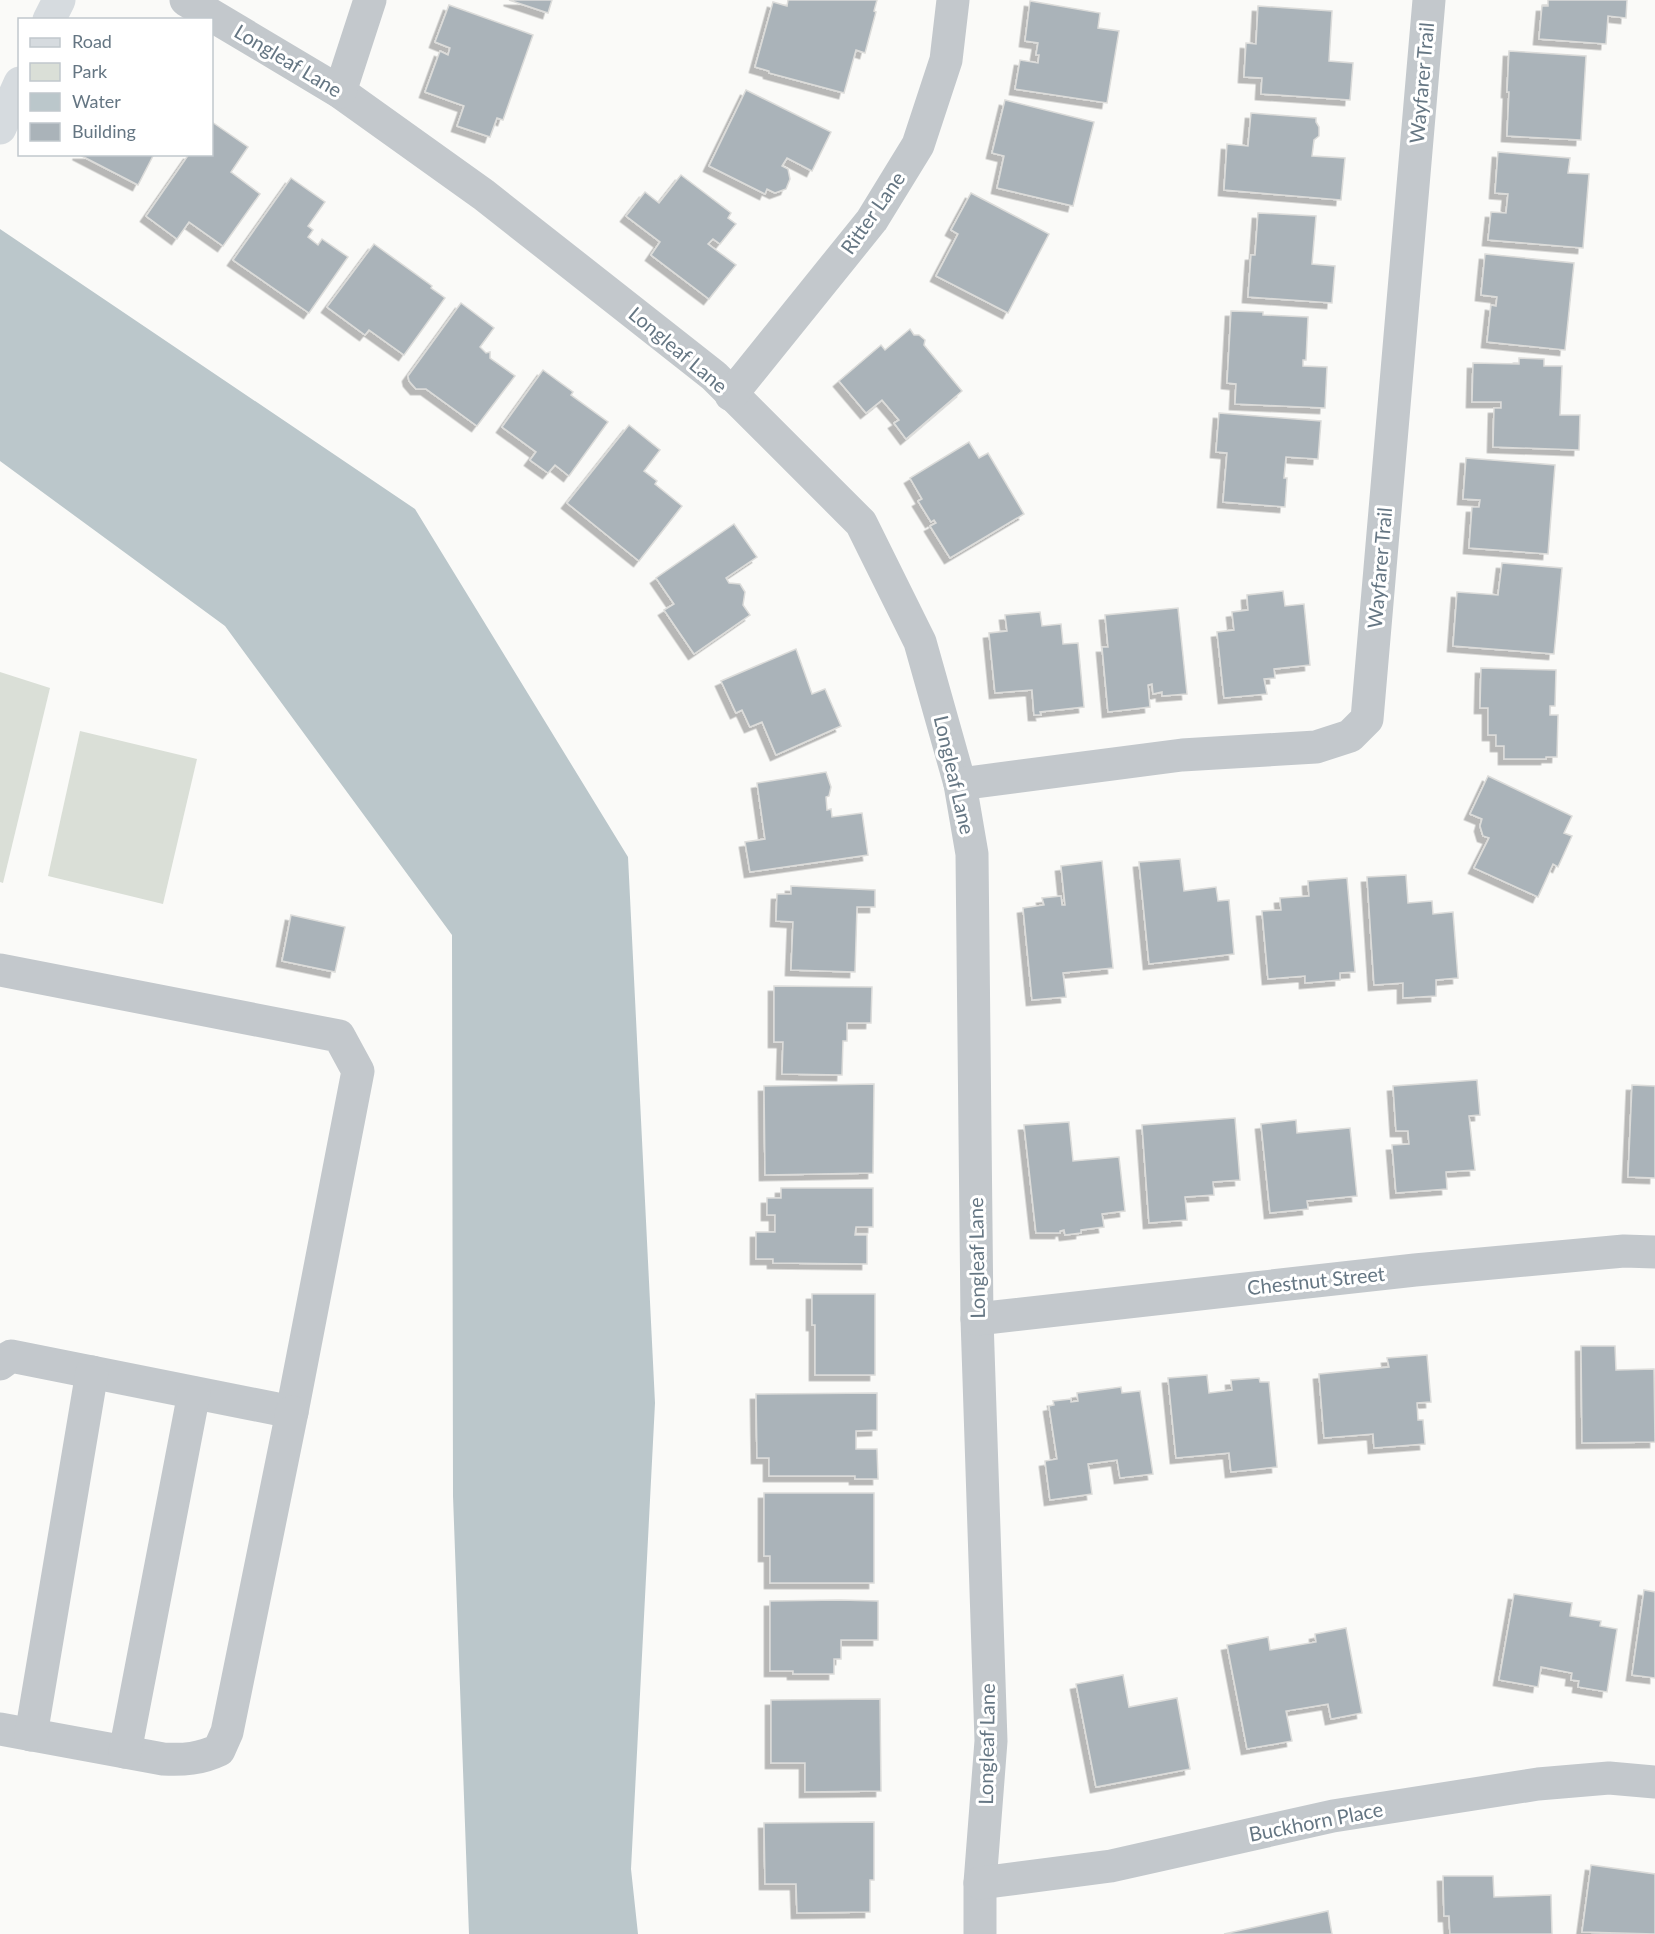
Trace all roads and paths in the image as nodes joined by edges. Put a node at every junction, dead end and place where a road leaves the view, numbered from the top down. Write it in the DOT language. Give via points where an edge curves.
graph roads {
  1 [pos="59,0"];
  2 [pos="186,0"];
  3 [pos="370,0"];
  4 [pos="954,0"];
  5 [pos="1430,0"];
  6 [pos="50,18"];
  7 [pos="18,88"];
  8 [pos="340,92"];
  9 [pos="0,128"];
  10 [pos="731,395"];
  11 [pos="960,784"];
  12 [pos="0,970"];
  13 [pos="1655,1252"];
  14 [pos="977,1319"];
  15 [pos="0,1364"];
  16 [pos="92,1372"];
  17 [pos="194,1393"];
  18 [pos="291,1412"];
  19 [pos="15,1732"];
  20 [pos="125,1752"];
  21 [pos="1655,1782"];
  22 [pos="980,1883"];
  23 [pos="980,1934"];
  1 -- 6 [label="main road"];
  2 -- 8 [label="street, Longleaf Lane"];
  3 -- 8 [label="street"];
  4 -- 10 [label="street, Ritter Lane" via="946,60 918,145 872,220"];
  5 -- 11 [label="street, Wayfarer Trail" via="1367,719 1350,736 1316,747 1182,755"];
  7 -- 9 [label="main road"];
  8 -- 10 [label="street, Longleaf Lane" via="484,195 714,376"];
  10 -- 11 [label="street, Longleaf Lane" via="861,523 920,642"];
  11 -- 14 [label="street, Longleaf Lane" via="972,854"];
  12 -- 18 [label="street" via="339,1036 358,1071"];
  13 -- 14 [label="street, Chestnut Street" via="1624,1251 1415,1270"];
  14 -- 22 [label="street, Longleaf Lane" via="991,1741"];
  15 -- 16 [label="street" via="11,1356"];
  16 -- 17 [label="street"];
  16 -- 19 [label="street"];
  17 -- 18 [label="street"];
  17 -- 20 [label="street"];
  18 -- 20 [label="street" via="227,1732 219,1750 188,1760"];
  19 -- 20 [label="street"];
  21 -- 22 [label="street, Buckhorn Place" via="1609,1778 1538,1784 1333,1816 1111,1866"];
  22 -- 23 [label="street, Longleaf Lane"];
}
